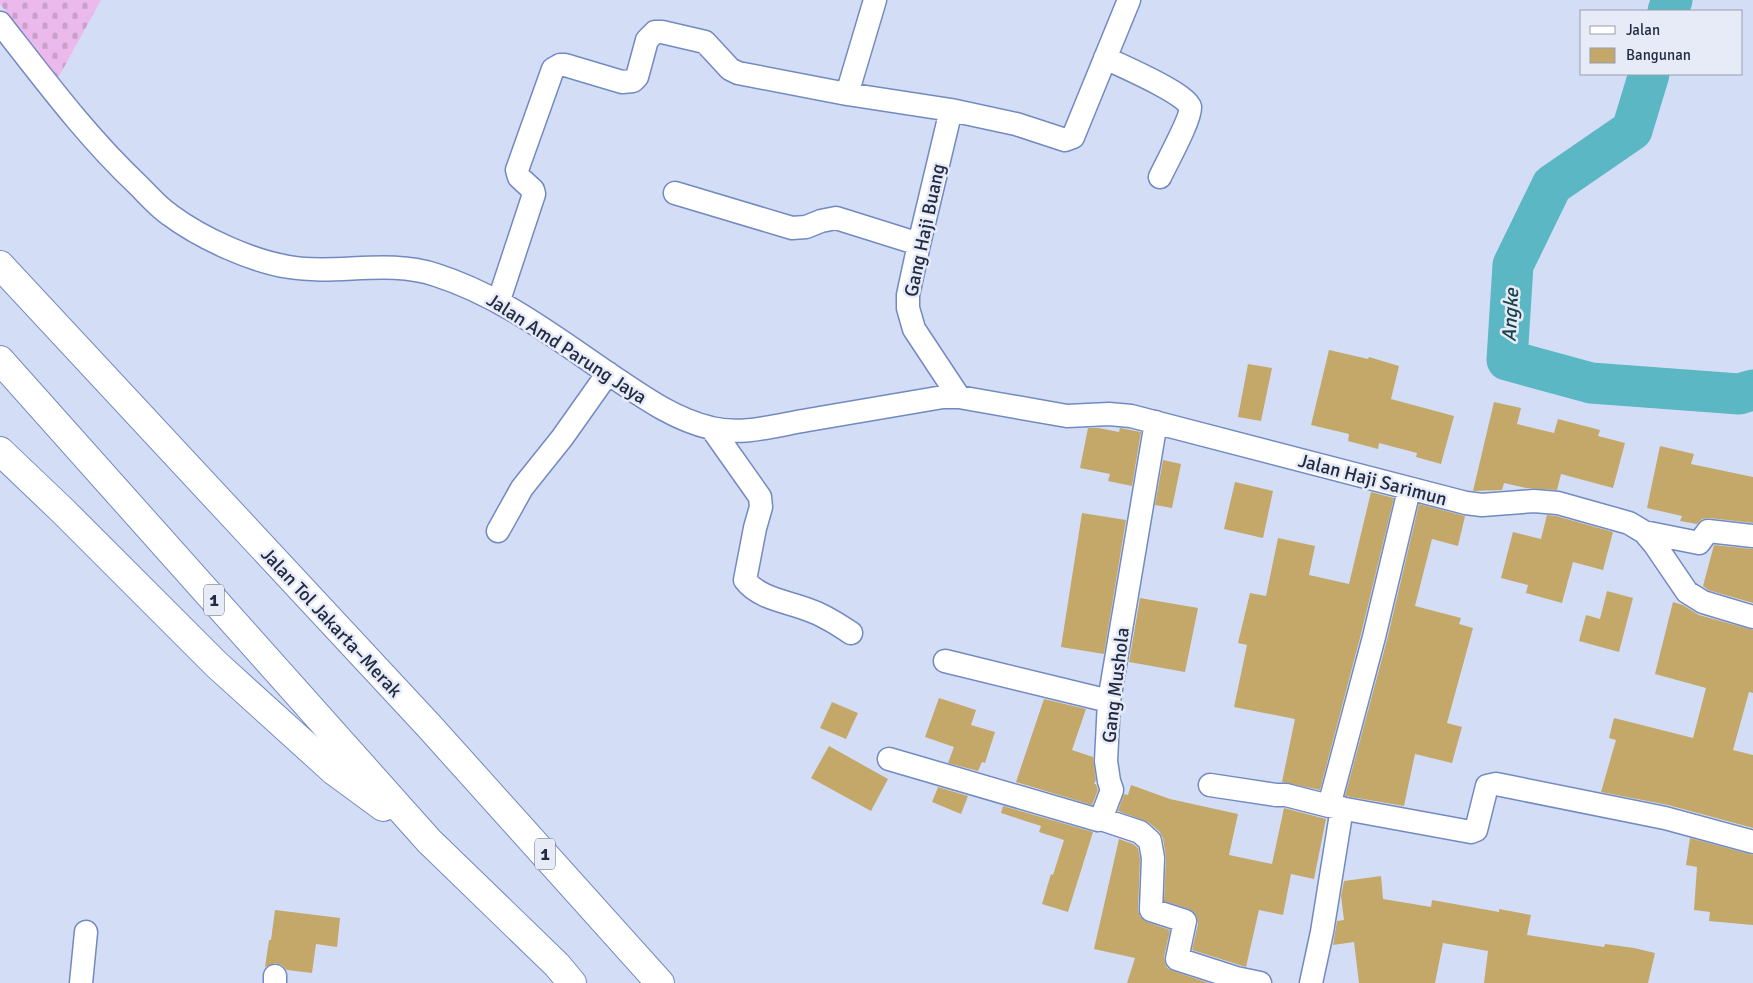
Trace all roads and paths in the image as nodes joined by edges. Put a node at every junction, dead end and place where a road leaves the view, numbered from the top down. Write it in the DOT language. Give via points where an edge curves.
graph roads {
  1 [pos="875,0"];
  2 [pos="1129,0"];
  3 [pos="0,23"];
  4 [pos="1105,58"];
  5 [pos="846,94"];
  6 [pos="951,110"];
  7 [pos="1160,177"];
  8 [pos="675,192"];
  9 [pos="919,244"];
  10 [pos="0,266"];
  11 [pos="498,300"];
  12 [pos="0,360"];
  13 [pos="608,373"];
  14 [pos="959,397"];
  15 [pos="1156,422"];
  16 [pos="712,429"];
  17 [pos="0,451"];
  18 [pos="1409,490"];
  19 [pos="498,531"];
  20 [pos="1644,532"];
  21 [pos="1753,536"];
  22 [pos="1753,617"];
  23 [pos="851,633"];
  24 [pos="945,661"];
  25 [pos="1109,701"];
  26 [pos="889,759"];
  27 [pos="1210,785"];
  28 [pos="1335,807"];
  29 [pos="1100,819"];
  30 [pos="428,841"];
  31 [pos="1753,842"];
  32 [pos="86,932"];
  33 [pos="81,983"];
  34 [pos="572,983"];
  35 [pos="660,983"];
  36 [pos="1260,983"];
  37 [pos="1311,983"];
  1 -- 5 [label="street"];
  2 -- 4 [label="street"];
  3 -- 11 [label="street, Jalan Amd Parung Jaya" via="115,164 169,214 202,234 267,262 288,267 409,269 435,274"];
  4 -- 6 [label="street" via="1073,137 1069,139"];
  4 -- 7 [label="street" via="1174,92 1190,107"];
  5 -- 6 [label="street"];
  5 -- 11 [label="street" via="738,73 730,69 705,42 662,32 655,32 647,40 633,81 622,82 564,65 556,66 552,69 517,170 534,194"];
  6 -- 9 [label="street, Gang Haji Buang"];
  8 -- 9 [label="street" via="792,228 836,218"];
  9 -- 14 [label="street, Gang Haji Buang" via="908,295 910,319"];
  10 -- 35 [label="highway, Jalan Tol Jakarta–Merak / 1" via="422,719"];
  11 -- 13 [label="street, Jalan Amd Parung Jaya"];
  12 -- 30 [label="highway, 1"];
  13 -- 16 [label="street, Jalan Amd Parung Jaya" via="651,403"];
  13 -- 19 [label="street" via="522,488"];
  14 -- 15 [label="street, Jalan Haji Sarimun" via="1050,414 1120,414"];
  14 -- 16 [label="street, Jalan Amd Parung Jaya" via="747,430"];
  15 -- 18 [label="street, Jalan Haji Sarimun"];
  15 -- 25 [label="street, Gang Mushola"];
  16 -- 23 [label="street" via="760,498 761,507 745,580 758,592 814,612"];
  17 -- 30 [label="highway" via="217,665 334,771"];
  18 -- 20 [label="street, Jalan Haji Sarimun" via="1482,505 1534,501 1558,504 1630,523"];
  18 -- 28 [label="street"];
  20 -- 21 [label="street" via="1699,543 1708,531"];
  20 -- 22 [label="street, Jalan Haji Sarimun" via="1687,592 1703,602"];
  24 -- 25 [label="street"];
  25 -- 29 [label="street, Gang Mushola" via="1106,761 1112,790"];
  26 -- 29 [label="street"];
  27 -- 28 [label="street" via="1286,795"];
  28 -- 31 [label="street" via="1474,832 1487,786 1491,784 1665,818"];
  28 -- 37 [label="street" via="1322,932"];
  29 -- 36 [label="street" via="1140,832 1150,841 1153,858 1151,910 1185,921 1178,959"];
  30 -- 34 [label="highway, 1"];
  32 -- 33 [label="street"];
}
